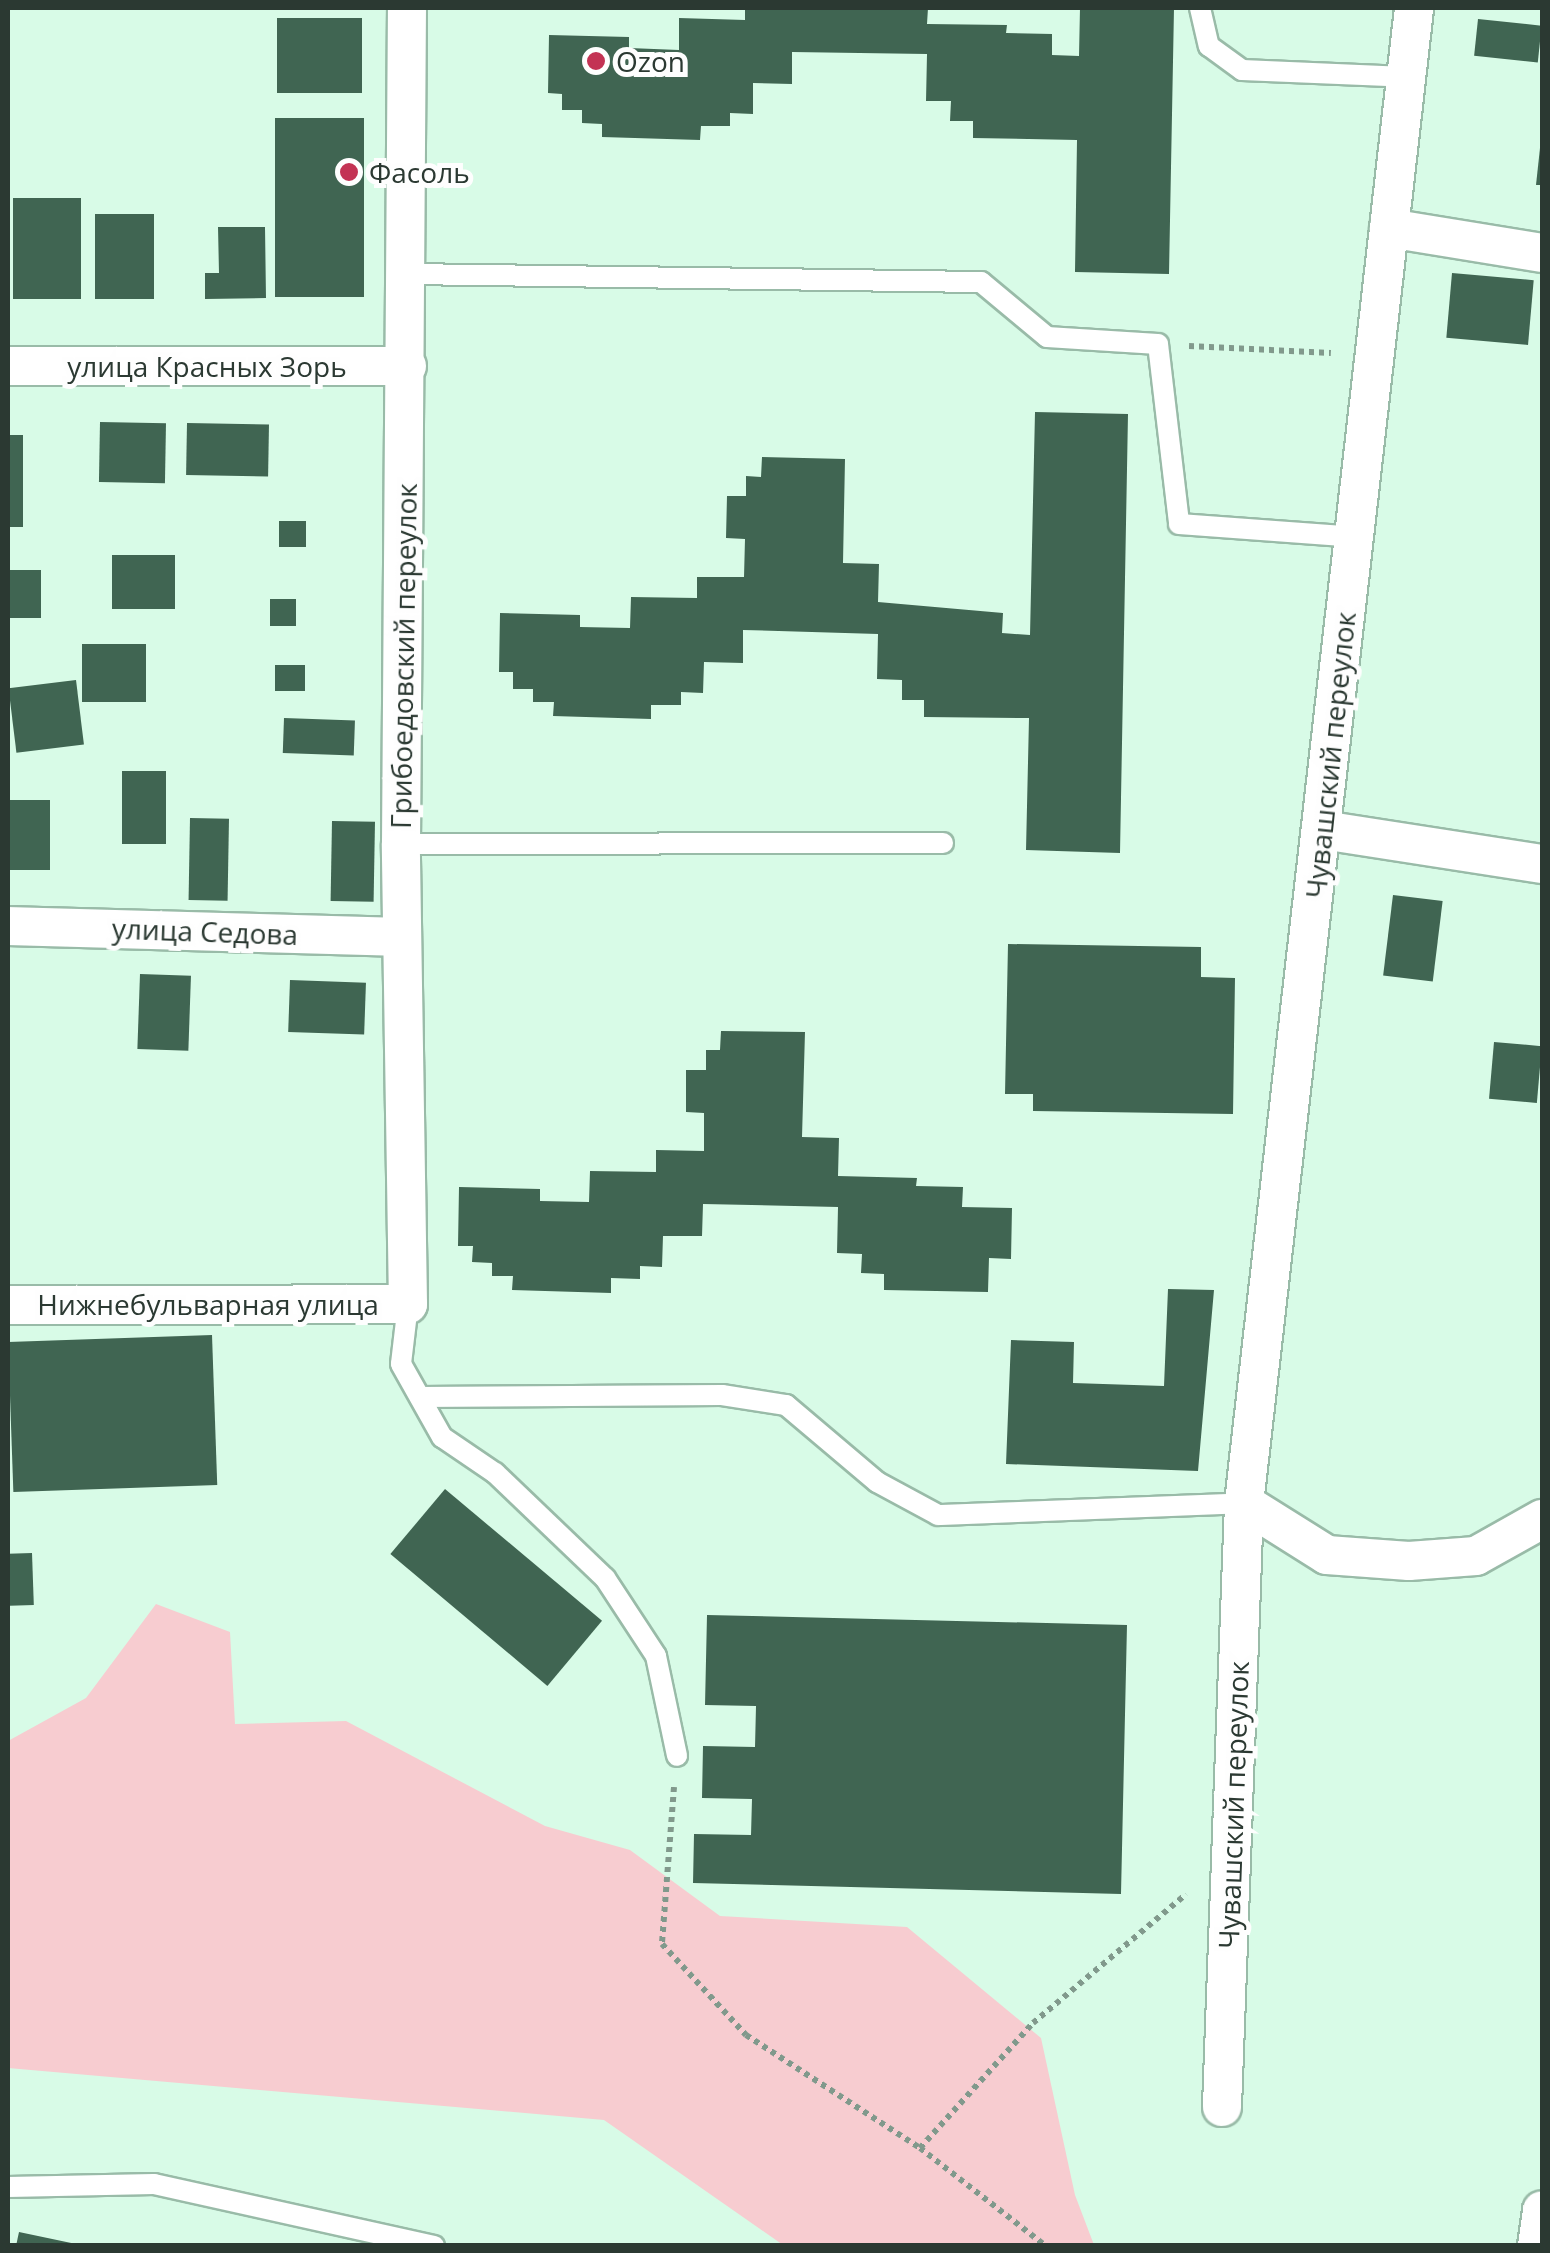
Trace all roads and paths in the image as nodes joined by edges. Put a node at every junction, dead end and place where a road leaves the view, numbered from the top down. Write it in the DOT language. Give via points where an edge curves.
graph roads {
  1 [pos="406,8"];
  2 [pos="1200,8"];
  3 [pos="1414,8"];
  4 [pos="1406,78"];
  5 [pos="1389,228"];
  6 [pos="1542,253"];
  7 [pos="407,274"];
  8 [pos="1158,344"];
  9 [pos="1374,355"];
  10 [pos="8,366"];
  11 [pos="407,366"];
  12 [pos="1354,537"];
  13 [pos="1322,830"];
  14 [pos="944,843"];
  15 [pos="401,844"];
  16 [pos="1542,864"];
  17 [pos="8,926"];
  18 [pos="402,937"];
  19 [pos="8,1304"];
  20 [pos="408,1304"];
  21 [pos="420,1397"];
  22 [pos="1244,1503"];
  23 [pos="1542,1519"];
  24 [pos="676,1756"];
  25 [pos="1231,1856"];
  26 [pos="1222,2107"];
  27 [pos="920,2148"];
  28 [pos="8,2186"];
  29 [pos="1542,2210"];
  30 [pos="434,2246"];
  31 [pos="1046,2246"];
  32 [pos="1536,2246"];
  1 -- 7 [label="street, Грибоедовский переулок"];
  2 -- 4 [label="lane" via="1210,46 1242,70"];
  3 -- 4 [label="street, Чувашский переулок"];
  4 -- 5 [label="street, Чувашский переулок"];
  5 -- 6 [label="street"];
  5 -- 9 [label="street, Чувашский переулок"];
  7 -- 8 [label="lane" via="981,282 1047,336"];
  7 -- 11 [label="street, Грибоедовский переулок"];
  8 -- 9 [label="path"];
  8 -- 12 [label="lane" via="1179,524"];
  9 -- 12 [label="street, Чувашский переулок"];
  10 -- 11 [label="street, улица Красных Зорь"];
  11 -- 15 [label="street, Грибоедовский переулок"];
  12 -- 13 [label="street, Чувашский переулок"];
  13 -- 16 [label="street"];
  13 -- 22 [label="street, Чувашский переулок"];
  14 -- 15 [label="lane"];
  15 -- 18 [label="street, Грибоедовский переулок"];
  17 -- 18 [label="street, улица Седова"];
  18 -- 20 [label="street, Грибоедовский переулок"];
  19 -- 20 [label="street, Нижнебульварная улица"];
  20 -- 21 [label="lane" via="401,1364"];
  21 -- 22 [label="lane" via="722,1396 786,1405 877,1482 938,1515"];
  21 -- 24 [label="lane" via="442,1437 495,1473 606,1578 656,1656"];
  22 -- 23 [label="street" via="1326,1555 1409,1562 1476,1556"];
  22 -- 25 [label="street, Чувашский переулок"];
  24 -- 27 [label="path" via="662,1944 746,2034"];
  25 -- 26 [label="street, Чувашский переулок"];
  25 -- 27 [label="path" via="1033,2022"];
  27 -- 31 [label="path"];
  28 -- 30 [label="lane" via="154,2184"];
  29 -- 32 [label="street"];
}
